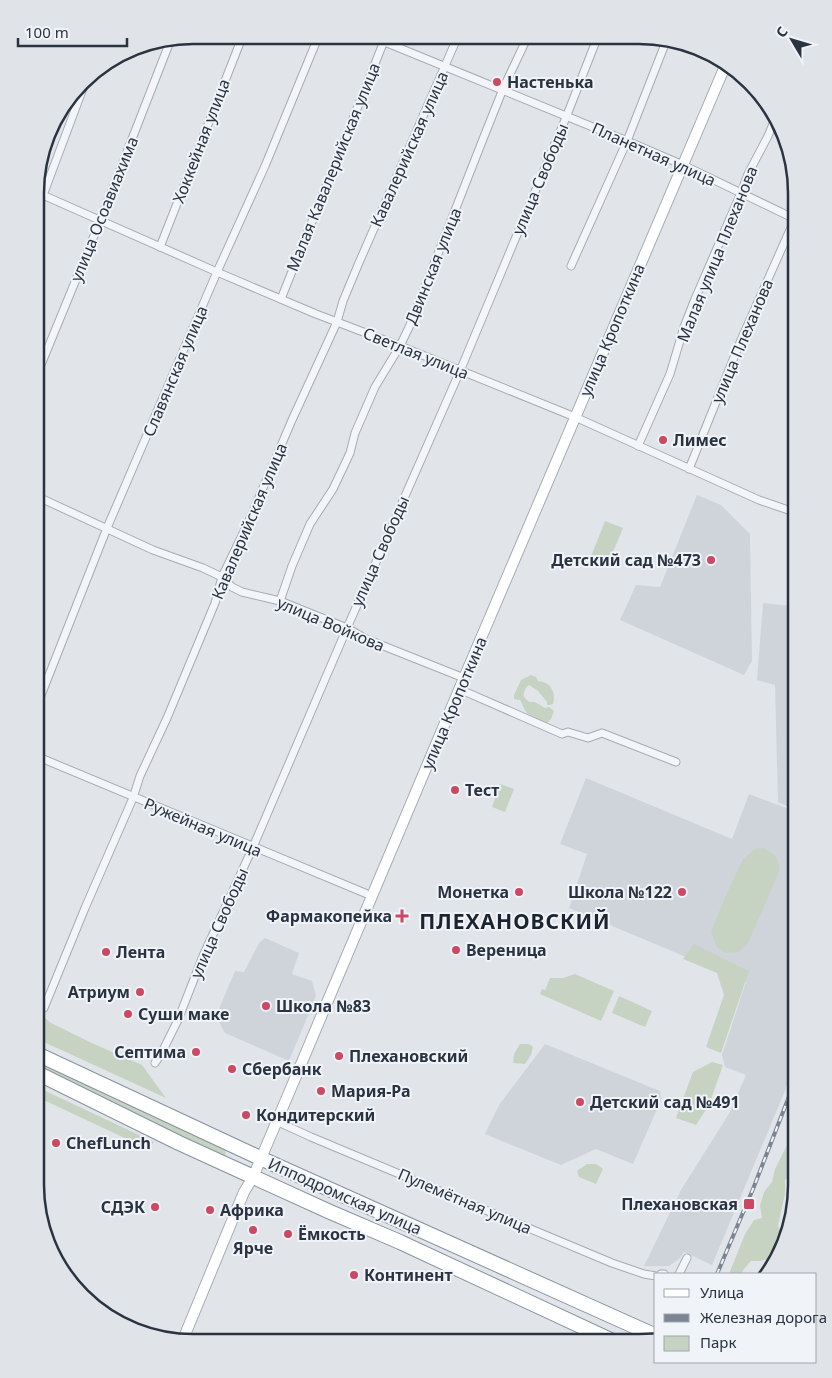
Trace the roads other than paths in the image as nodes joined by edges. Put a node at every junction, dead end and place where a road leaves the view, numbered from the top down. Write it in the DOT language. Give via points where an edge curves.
graph roads {
  1 [pos="239,44"];
  2 [pos="314,44"];
  3 [pos="382,44"];
  4 [pos="397,44"];
  5 [pos="455,44"];
  6 [pos="524,44"];
  7 [pos="595,44"];
  8 [pos="168,46"];
  9 [pos="664,46"];
  10 [pos="445,66"];
  11 [pos="723,70"];
  12 [pos="503,89"];
  13 [pos="81,94"];
  14 [pos="567,115"];
  15 [pos="772,126"];
  16 [pos="627,141"];
  17 [pos="683,165"];
  18 [pos="741,193"];
  19 [pos="44,195"];
  20 [pos="788,214"];
  21 [pos="100,221"];
  22 [pos="788,236"];
  23 [pos="160,247"];
  24 [pos="571,266"];
  25 [pos="217,272"];
  26 [pos="281,298"];
  27 [pos="337,322"];
  28 [pos="400,346"];
  29 [pos="44,358"];
  30 [pos="460,371"];
  31 [pos="576,417"];
  32 [pos="638,446"];
  33 [pos="689,468"];
  34 [pos="44,499"];
  35 [pos="788,510"];
  36 [pos="107,528"];
  37 [pos="222,577"];
  38 [pos="280,601"];
  39 [pos="347,628"];
  40 [pos="464,678"];
  41 [pos="44,688"];
  42 [pos="460,689"];
  43 [pos="44,759"];
  44 [pos="676,762"];
  45 [pos="133,798"];
  46 [pos="252,847"];
  47 [pos="372,896"];
  48 [pos="44,1008"];
  49 [pos="44,1057"];
  50 [pos="155,1062"];
  51 [pos="44,1076"];
  52 [pos="276,1120"];
  53 [pos="260,1158"];
  54 [pos="252,1177"];
  55 [pos="687,1258"];
  56 [pos="680,1273"];
  57 [pos="654,1276"];
  58 [pos="652,1331"];
  59 [pos="185,1334"];
  60 [pos="598,1334"];
  1 -- 23 [label="street, Хоккейная улица"];
  2 -- 25 [label="street, Славянская улица" via="265,166"];
  3 -- 26 [label="street, Малая Кавалерийская улица"];
  4 -- 10 [label="street, Планетная улица"];
  5 -- 10 [label="street, Кавалерийская улица"];
  6 -- 12 [label="street, Двинская улица"];
  7 -- 14 [label="street, улица Свободы"];
  8 -- 21 [label="street, улица Осоавиахима"];
  9 -- 16 [label="street"];
  10 -- 12 [label="street, Планетная улица"];
  10 -- 27 [label="street, Кавалерийская улица" via="358,265"];
  11 -- 17 [label="main road, улица Кропоткина"];
  12 -- 14 [label="street, Планетная улица"];
  12 -- 28 [label="street, Двинская улица"];
  13 -- 19 [label="street"];
  14 -- 16 [label="street, Планетная улица"];
  14 -- 30 [label="street, улица Свободы"];
  15 -- 18 [label="street, Малая улица Плеханова"];
  16 -- 17 [label="street, Планетная улица"];
  16 -- 24 [label="street"];
  17 -- 18 [label="street, Планетная улица"];
  17 -- 31 [label="main road, улица Кропоткина"];
  18 -- 20 [label="street, Планетная улица"];
  18 -- 32 [label="street, Малая улица Плеханова" via="695,299 670,374"];
  19 -- 21 [label="street, Светлая улица"];
  21 -- 23 [label="street, Светлая улица"];
  21 -- 29 [label="street, улица Осоавиахима"];
  22 -- 33 [label="street, улица Плеханова"];
  23 -- 25 [label="street, Светлая улица"];
  25 -- 26 [label="street, Светлая улица"];
  25 -- 36 [label="street, Славянская улица"];
  26 -- 27 [label="street, Светлая улица"];
  27 -- 28 [label="street, Светлая улица"];
  27 -- 37 [label="street, Кавалерийская улица"];
  28 -- 30 [label="street, Светлая улица"];
  28 -- 38 [label="street, Двинская улица" via="375,387 333,488 310,524"];
  30 -- 31 [label="street, Светлая улица"];
  30 -- 39 [label="street, улица Свободы"];
  31 -- 32 [label="street, Светлая улица"];
  31 -- 40 [label="main road, улица Кропоткина"];
  32 -- 33 [label="street, Светлая улица"];
  33 -- 35 [label="street, Светлая улица"];
  34 -- 36 [label="street, улица Войкова"];
  36 -- 37 [label="street, улица Войкова"];
  36 -- 41 [label="street, Славянская улица"];
  37 -- 38 [label="street, улица Войкова" via="242,592"];
  37 -- 45 [label="street, Кавалерийская улица" via="215,603"];
  38 -- 39 [label="street, улица Войкова"];
  39 -- 40 [label="street, улица Войкова"];
  39 -- 46 [label="street, улица Свободы"];
  40 -- 42 [label="main road, улица Кропоткина"];
  42 -- 44 [label="street" via="562,734 568,732 588,738 602,733"];
  42 -- 47 [label="main road, улица Кропоткина"];
  43 -- 45 [label="street, Ружейная улица"];
  45 -- 46 [label="street, Ружейная улица"];
  45 -- 48 [label="street, Кавалерийская улица"];
  46 -- 47 [label="street, Ружейная улица"];
  46 -- 50 [label="street, улица Свободы" via="178,1020"];
  47 -- 52 [label="main road, улица Кропоткина"];
  49 -- 53 [label="highway, Ипподромская улица"];
  51 -- 54 [label="highway, Ипподромская улица"];
  52 -- 53 [label="main road, улица Кропоткина"];
  52 -- 57 [label="street, Пулемётная улица" via="612,1263"];
  53 -- 54 [label="main road, улица Кропоткина"];
  53 -- 58 [label="highway, Ипподромская улица"];
  54 -- 59 [label="main road, улица Кропоткина"];
  54 -- 60 [label="highway, Ипподромская улица"];
  55 -- 56 [label="street"];
}
